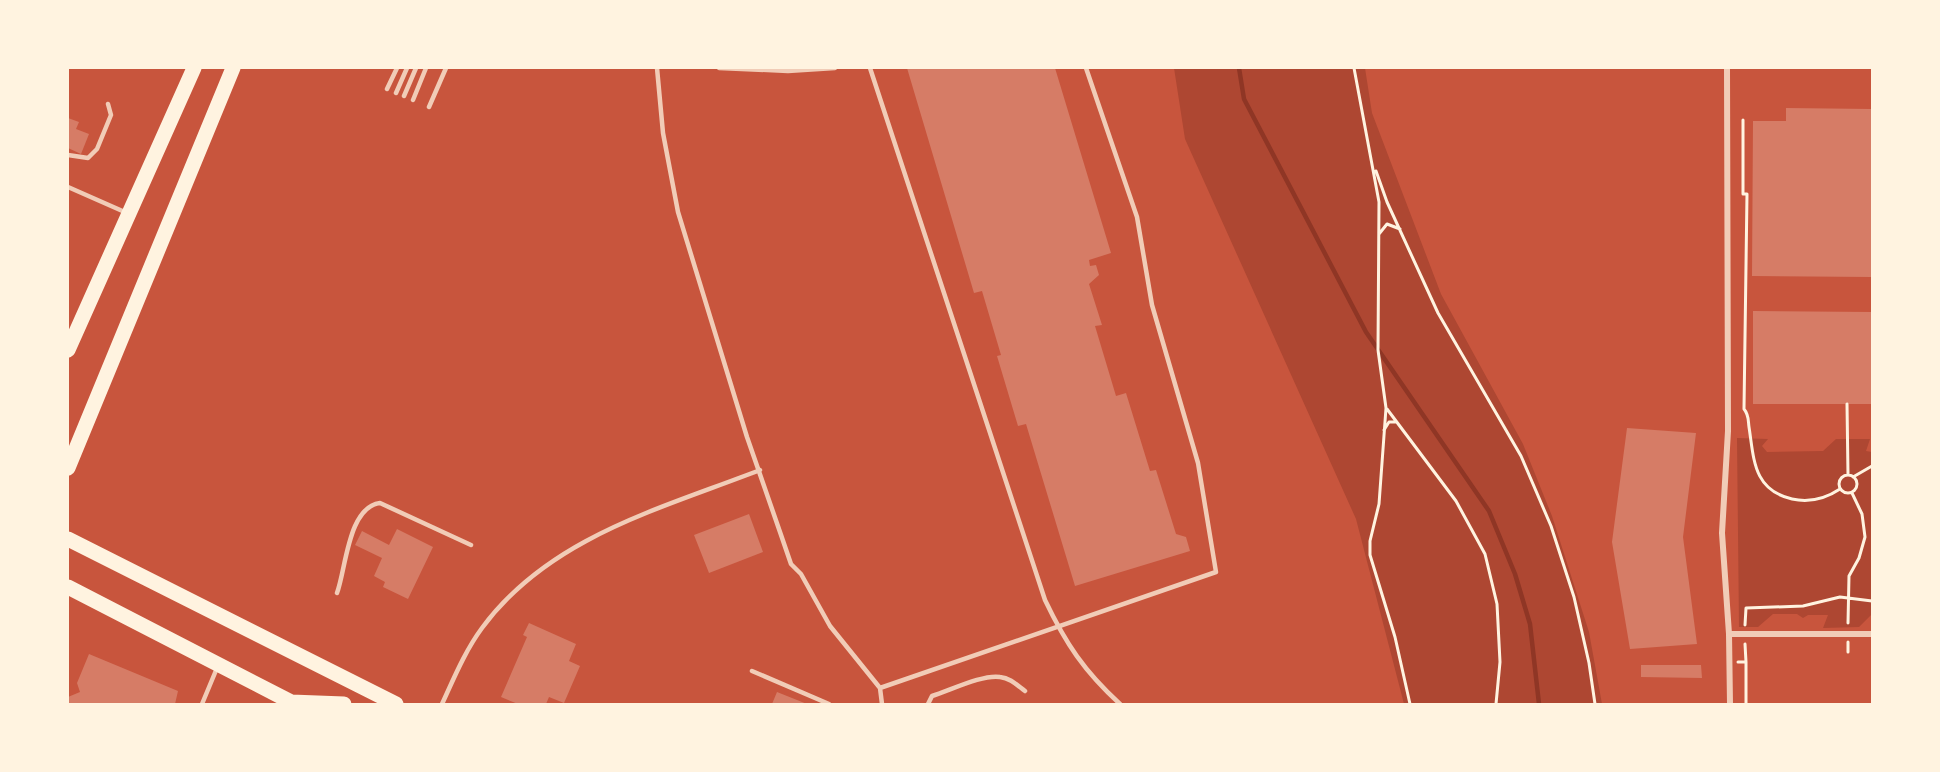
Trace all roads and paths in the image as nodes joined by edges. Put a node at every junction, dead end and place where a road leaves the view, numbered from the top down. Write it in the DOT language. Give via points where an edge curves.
graph roads {
  1 [pos="194,68"];
  2 [pos="233,68"];
  3 [pos="397,68"];
  4 [pos="407,68"];
  5 [pos="416,68"];
  6 [pos="426,68"];
  7 [pos="446,68"];
  8 [pos="657,68"];
  9 [pos="719,68"];
  10 [pos="835,68"];
  11 [pos="870,68"];
  12 [pos="1086,68"];
  13 [pos="1354,68"];
  14 [pos="1727,68"];
  15 [pos="387,89"];
  16 [pos="396,93"];
  17 [pos="404,96"];
  18 [pos="413,100"];
  19 [pos="108,104"];
  20 [pos="429,107"];
  21 [pos="1743,120"];
  22 [pos="68,155"];
  23 [pos="1374,164"];
  24 [pos="68,187"];
  25 [pos="130,214"];
  26 [pos="1401,230"];
  27 [pos="1378,236"];
  28 [pos="68,350"];
  29 [pos="1847,404"];
  30 [pos="1386,408"];
  31 [pos="1396,422"];
  32 [pos="1384,431"];
  33 [pos="1872,466"];
  34 [pos="68,468"];
  35 [pos="760,471"];
  36 [pos="1848,475"];
  37 [pos="1853,477"];
  38 [pos="1840,489"];
  39 [pos="1852,493"];
  40 [pos="68,539"];
  41 [pos="471,545"];
  42 [pos="68,587"];
  43 [pos="337,593"];
  44 [pos="1849,598"];
  45 [pos="1872,601"];
  46 [pos="1058,628"];
  47 [pos="1729,634"];
  48 [pos="1848,634"];
  49 [pos="1872,634"];
  50 [pos="1848,652"];
  51 [pos="1746,662"];
  52 [pos="218,666"];
  53 [pos="752,671"];
  54 [pos="880,688"];
  55 [pos="1025,691"];
  56 [pos="293,703"];
  57 [pos="202,705"];
  58 [pos="344,705"];
  59 [pos="396,705"];
  60 [pos="442,705"];
  61 [pos="829,705"];
  62 [pos="882,705"];
  63 [pos="928,705"];
  64 [pos="1120,705"];
  65 [pos="1410,705"];
  66 [pos="1496,705"];
  67 [pos="1595,705"];
  68 [pos="1730,705"];
  69 [pos="1746,705"];
  1 -- 25 [label="main road"];
  2 -- 34 [label="main road"];
  3 -- 15 [label="lane"];
  4 -- 16 [label="lane"];
  5 -- 17 [label="lane"];
  6 -- 18 [label="lane"];
  7 -- 20 [label="lane"];
  8 -- 35 [label="lane" via="663,133 678,212"];
  9 -- 10 [label="lane"];
  11 -- 46 [label="lane" via="1045,600"];
  12 -- 46 [label="lane" via="1137,217 1152,305 1198,463 1216,572"];
  13 -- 23 [label="path"];
  14 -- 47 [label="street" via="1728,431 1722,533"];
  19 -- 22 [label="lane" via="111,115 97,149 88,158"];
  21 -- 38 [label="path" via="1743,194 1747,194 1744,409 1748,413 1755,470 1767,488 1798,501 1822,499"];
  23 -- 26 [label="path"];
  23 -- 27 [label="path"];
  24 -- 25 [label="lane"];
  25 -- 28 [label="main road"];
  26 -- 27 [label="path" via="1387,224"];
  26 -- 67 [label="path" via="1438,313 1521,456 1551,526 1574,597"];
  27 -- 30 [label="path" via="1378,350"];
  29 -- 36 [label="path"];
  30 -- 31 [label="path"];
  30 -- 32 [label="path"];
  31 -- 32 [label="path" via="1389,422"];
  31 -- 66 [label="path" via="1456,501 1485,554 1497,604 1500,662"];
  32 -- 65 [label="path" via="1379,504 1370,555 1395,637"];
  33 -- 37 [label="path"];
  35 -- 54 [label="lane" via="791,564 801,574 830,626"];
  35 -- 60 [label="lane" via="595,534 528,579 483,627"];
  36 -- 37 [label="path"];
  36 -- 38 [label="path" via="1839,481"];
  37 -- 39 [label="path" via="1857,486"];
  38 -- 39 [label="path"];
  39 -- 44 [label="path" via="1862,514 1865,537 1849,576"];
  40 -- 59 [label="main road"];
  41 -- 43 [label="lane" via="380,502 372,504 365,508 346,547 344,576"];
  42 -- 52 [label="main road"];
  44 -- 45 [label="path"];
  44 -- 48 [label="path"];
  46 -- 54 [label="lane"];
  46 -- 64 [label="lane" via="1090,677"];
  47 -- 48 [label="street"];
  47 -- 68 [label="street"];
  48 -- 49 [label="street"];
  48 -- 50 [label="path"];
  51 -- 69 [label="path"];
  52 -- 56 [label="main road"];
  52 -- 57 [label="lane"];
  53 -- 61 [label="lane"];
  54 -- 62 [label="lane"];
  55 -- 63 [label="lane" via="1007,679 990,677 932,696"];
  56 -- 58 [label="main road"];
}
